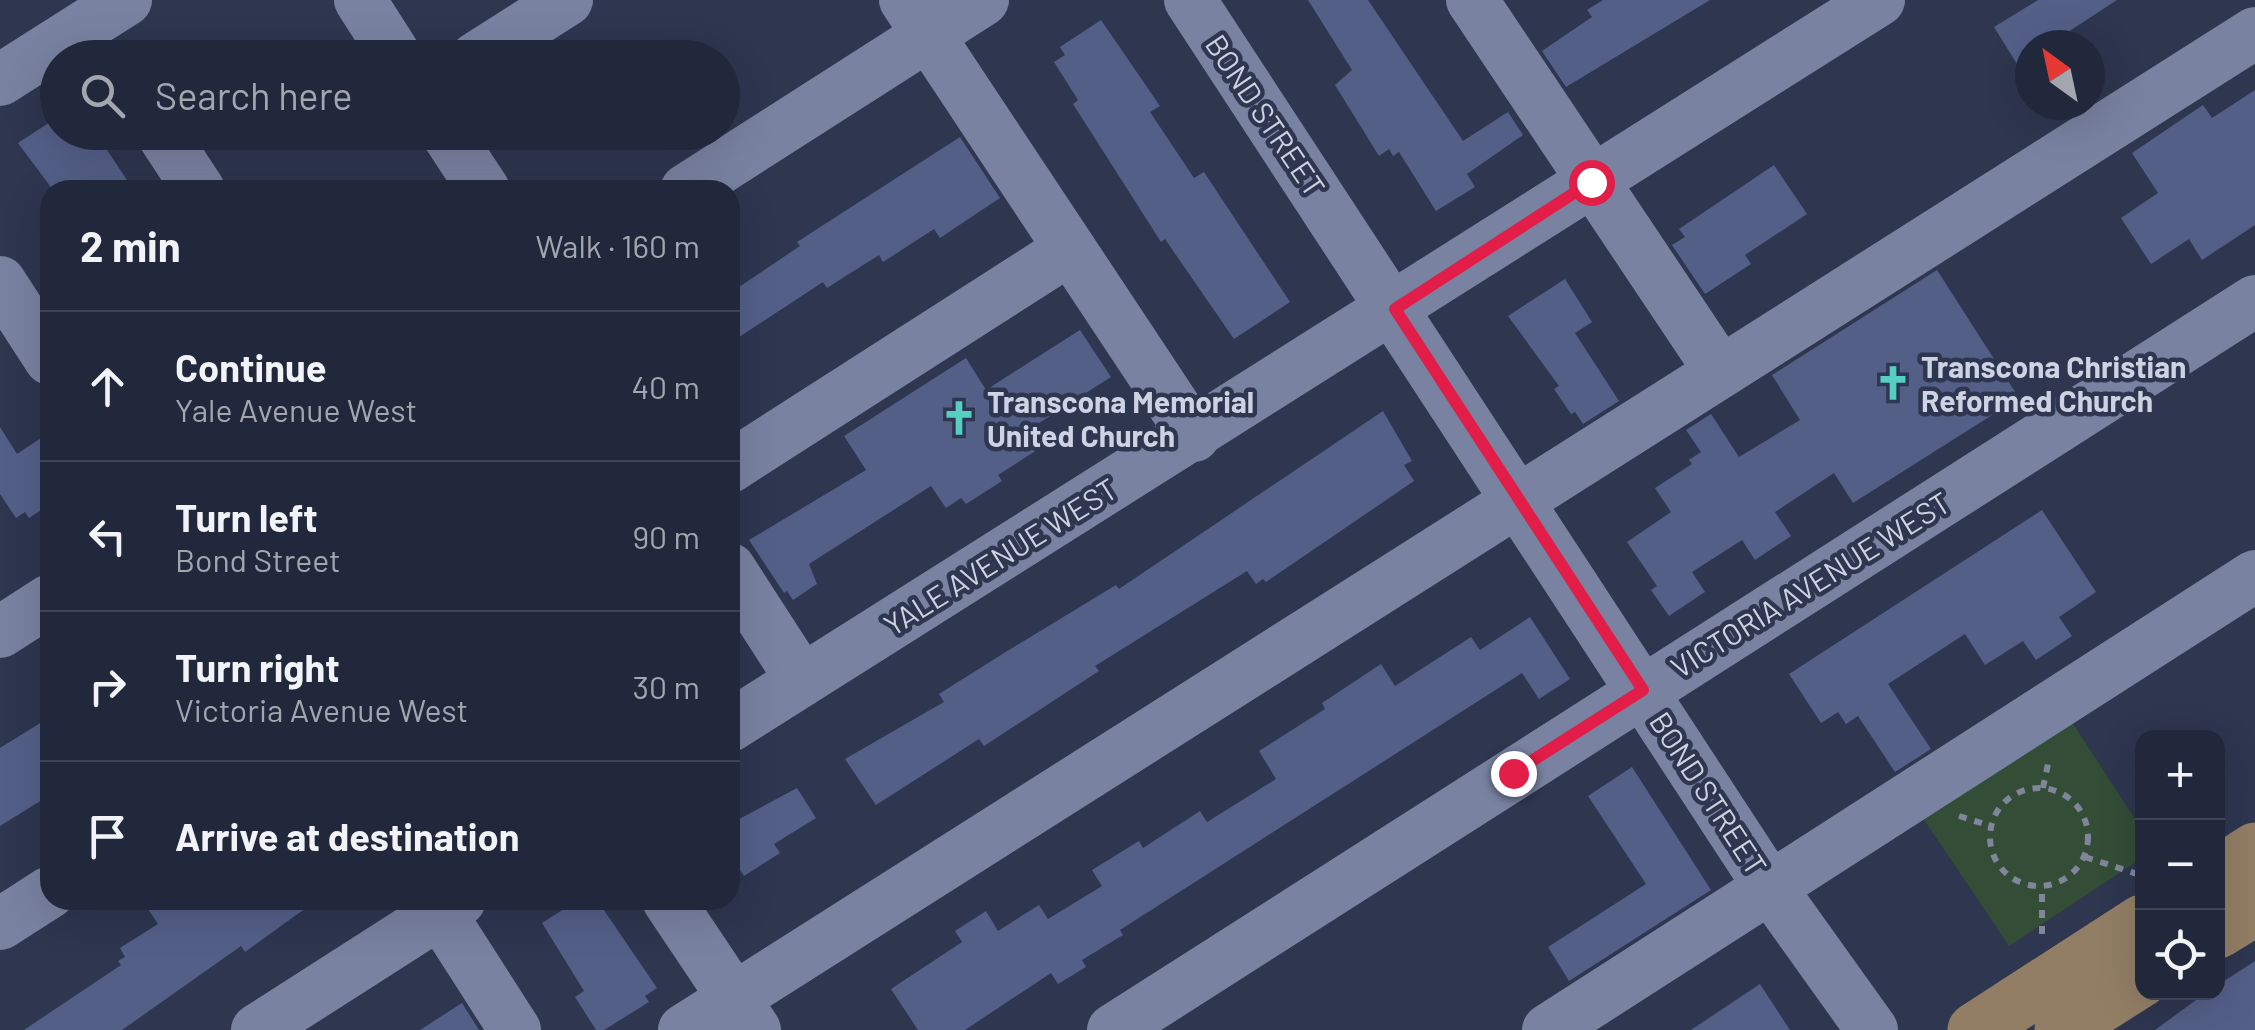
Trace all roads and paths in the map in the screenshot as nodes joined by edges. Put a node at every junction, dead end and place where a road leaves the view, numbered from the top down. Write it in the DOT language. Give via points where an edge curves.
graph roads {
  1 [pos="360,0"];
  2 [pos="568,0"];
  3 [pos="983,0"];
  4 [pos="1190,0"];
  5 [pos="1472,0"];
  6 [pos="1879,0"];
  7 [pos="917,18"];
  8 [pos="101,20"];
  9 [pos="2255,33"];
  10 [pos="67,40"];
  11 [pos="386,40"];
  12 [pos="505,40"];
  13 [pos="40,56"];
  14 [pos="0,80"];
  15 [pos="173,150"];
  16 [pos="458,150"];
  17 [pos="740,150"];
  18 [pos="740,150"];
  19 [pos="192,180"];
  20 [pos="477,180"];
  21 [pos="699,180"];
  22 [pos="1591,182"];
  23 [pos="1070,249"];
  24 [pos="0,282"];
  25 [pos="2255,301"];
  26 [pos="1395,309"];
  27 [pos="27,347"];
  28 [pos="1720,371"];
  29 [pos="1194,436"];
  30 [pos="740,461"];
  31 [pos="1518,499"];
  32 [pos="2255,576"];
  33 [pos="740,585"];
  34 [pos="40,606"];
  35 [pos="0,632"];
  36 [pos="801,679"];
  37 [pos="1643,690"];
  38 [pos="740,719"];
  39 [pos="2255,850"];
  40 [pos="2085,857"];
  41 [pos="2225,869"];
  42 [pos="1769,886"];
  43 [pos="2042,886"];
  44 [pos="2135,894"];
  45 [pos="40,898"];
  46 [pos="2135,904"];
  47 [pos="2255,908"];
  48 [pos="432,910"];
  49 [pos="436,910"];
  50 [pos="675,910"];
  51 [pos="0,924"];
  52 [pos="2225,927"];
  53 [pos="2042,938"];
  54 [pos="2135,983"];
  55 [pos="745,1014"];
  56 [pos="257,1030"];
  57 [pos="515,1030"];
  58 [pos="684,1030"];
  59 [pos="1112,1030"];
  60 [pos="1548,1030"];
  61 [pos="1872,1030"];
  62 [pos="1975,1030"];
  63 [pos="2062,1030"];
  1 -- 11 [label="street"];
  2 -- 12 [label="street"];
  3 -- 7 [label="street"];
  4 -- 26 [label="street, BOND STREET"];
  5 -- 22 [label="street"];
  6 -- 22 [label="street, YALE AVENUE WEST"];
  7 -- 18 [label="street"];
  7 -- 23 [label="street"];
  8 -- 10 [label="street"];
  9 -- 28 [label="street"];
  13 -- 14 [label="street"];
  15 -- 19 [label="street"];
  16 -- 20 [label="street"];
  17 -- 21 [label="street"];
  22 -- 26 [label="street, YALE AVENUE WEST"];
  22 -- 28 [label="street"];
  23 -- 29 [label="street"];
  23 -- 30 [label="street"];
  24 -- 27 [label="street"];
  25 -- 37 [label="street, VICTORIA AVENUE WEST"];
  26 -- 29 [label="street, YALE AVENUE WEST"];
  26 -- 31 [label="street, BOND STREET"];
  28 -- 31 [label="street"];
  29 -- 36 [label="street, YALE AVENUE WEST"];
  31 -- 37 [label="street, BOND STREET"];
  31 -- 55 [label="street"];
  32 -- 42 [label="street"];
  33 -- 36 [label="street"];
  34 -- 35 [label="street"];
  36 -- 38 [label="street, YALE AVENUE WEST"];
  37 -- 42 [label="street, BOND STREET"];
  37 -- 59 [label="street, VICTORIA AVENUE WEST"];
  39 -- 41 [label="main road"];
  40 -- 43 [label="path" via="2072,874"];
  40 -- 43 [label="path" via="2086,823 2066,795 2044,788 2020,791 2002,805 1990,846 2014,880"];
  40 -- 44 [label="path"];
  42 -- 60 [label="street"];
  42 -- 61 [label="street, BOND STREET"];
  43 -- 53 [label="path"];
  45 -- 51 [label="street"];
  46 -- 62 [label="main road"];
  47 -- 52 [label="main road"];
  48 -- 56 [label="street"];
  49 -- 57 [label="street"];
  50 -- 55 [label="street"];
  54 -- 63 [label="main road"];
  55 -- 58 [label="street"];
}
